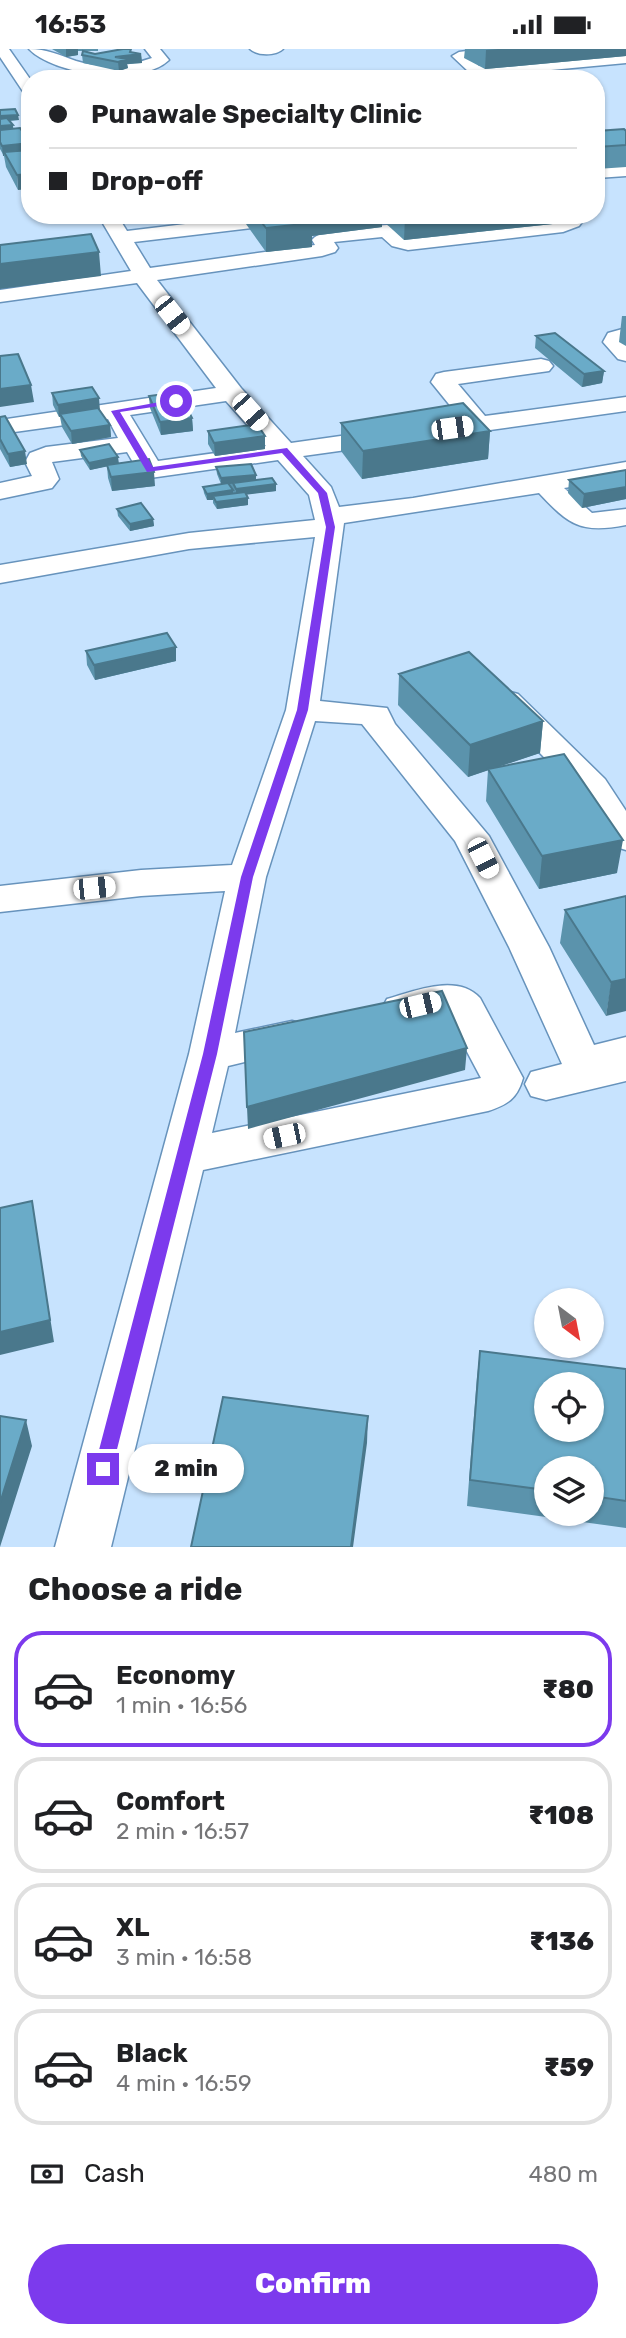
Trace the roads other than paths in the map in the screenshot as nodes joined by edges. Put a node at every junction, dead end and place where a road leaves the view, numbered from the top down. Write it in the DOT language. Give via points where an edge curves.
graph roads {
  1 [pos="2,49"];
  2 [pos="36,49"];
  3 [pos="152,49"];
  4 [pos="257,49"];
  5 [pos="276,49"];
  6 [pos="522,49"];
  7 [pos="626,58"];
  8 [pos="86,70"];
  9 [pos="126,70"];
  10 [pos="475,70"];
  11 [pos="497,70"];
  12 [pos="21,76"];
  13 [pos="626,171"];
  14 [pos="605,172"];
  15 [pos="237,224"];
  16 [pos="568,224"];
  17 [pos="221,226"];
  18 [pos="109,230"];
  19 [pos="248,260"];
  20 [pos="144,275"];
  21 [pos="0,296"];
  22 [pos="626,335"];
  23 [pos="626,354"];
  24 [pos="539,355"];
  25 [pos="232,393"];
  26 [pos="626,404"];
  27 [pos="115,411"];
  28 [pos="478,424"];
  29 [pos="0,427"];
  30 [pos="134,443"];
  31 [pos="284,450"];
  32 [pos="626,470"];
  33 [pos="545,484"];
  34 [pos="0,491"];
  35 [pos="626,517"];
  36 [pos="330,522"];
  37 [pos="626,529"];
  38 [pos="626,543"];
  39 [pos="0,574"];
  40 [pos="487,682"];
  41 [pos="302,710"];
  42 [pos="626,838"];
  43 [pos="247,877"];
  44 [pos="0,899"];
  45 [pos="626,1053"];
  46 [pos="210,1054"];
  47 [pos="626,1066"];
  48 [pos="546,1084"];
  49 [pos="184,1156"];
  50 [pos="83,1547"];
  1 -- 12 [label="street"];
  2 -- 8 [label="street"];
  3 -- 9 [label="street" via="161,60"];
  4 -- 5 [label="street"];
  6 -- 10 [label="street" via="459,56"];
  7 -- 11 [label="street"];
  13 -- 14 [label="street"];
  15 -- 17 [label="street"];
  16 -- 19 [label="street" via="408,244 398,243 387,231 327,237 322,240 328,246 325,249"];
  17 -- 18 [label="street"];
  17 -- 19 [label="street"];
  18 -- 20 [label="street"];
  19 -- 20 [label="street"];
  20 -- 21 [label="street"];
  20 -- 25 [label="street"];
  22 -- 23 [label="street" via="614,342"];
  24 -- 28 [label="street" via="505,370 444,379"];
  25 -- 27 [label="street"];
  25 -- 31 [label="street"];
  26 -- 28 [label="street"];
  27 -- 29 [label="street"];
  27 -- 30 [label="street"];
  28 -- 31 [label="street"];
  30 -- 31 [label="street" via="150,470"];
  30 -- 34 [label="street" via="47,456 38,462 46,479 43,482"];
  31 -- 36 [label="street" via="322,493"];
  32 -- 33 [label="street"];
  33 -- 35 [label="street" via="583,520 597,523"];
  33 -- 36 [label="street"];
  36 -- 39 [label="street"];
  36 -- 41 [label="street"];
  37 -- 38 [label="street" via="620,537"];
  40 -- 42 [label="street" via="593,787"];
  41 -- 43 [label="street"];
  41 -- 45 [label="street" via="386,708 379,726 471,836 579,1056 594,1061"];
  43 -- 44 [label="street"];
  43 -- 46 [label="street"];
  46 -- 49 [label="street"];
  46 -- 49 [label="street" via="446,999 458,1000 466,1009 502,1078 499,1088 488,1094"];
  47 -- 48 [label="street"];
  49 -- 50 [label="street"];
}
